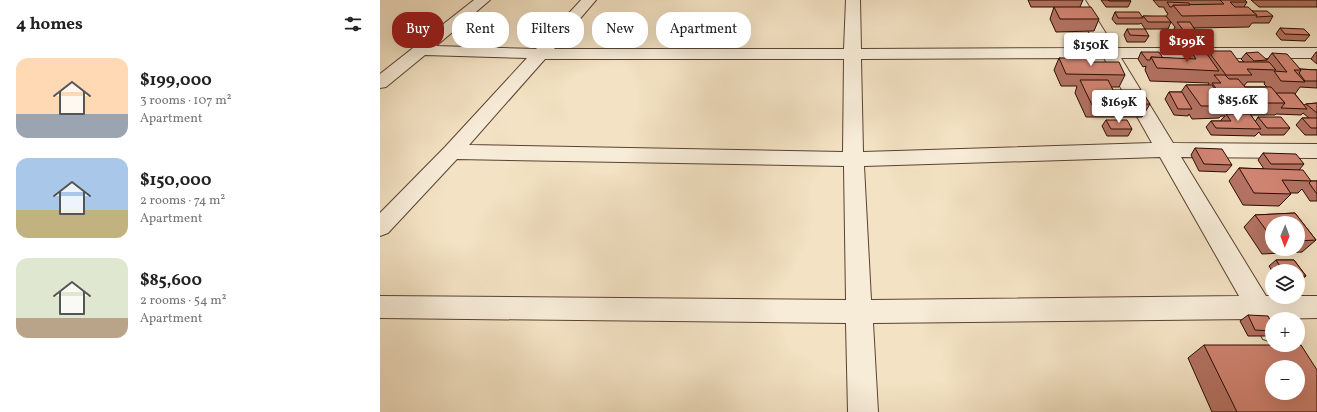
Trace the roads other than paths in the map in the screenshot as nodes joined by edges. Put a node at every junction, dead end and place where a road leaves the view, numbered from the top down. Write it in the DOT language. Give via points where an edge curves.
graph roads {
  1 [pos="483,0"];
  2 [pos="589,0"];
  3 [pos="853,0"];
  4 [pos="1078,0"];
  5 [pos="420,50"];
  6 [pos="1110,52"];
  7 [pos="852,53"];
  8 [pos="1317,53"];
  9 [pos="541,54"];
  10 [pos="380,83"];
  11 [pos="1165,150"];
  12 [pos="1317,151"];
  13 [pos="452,152"];
  14 [pos="854,159"];
  15 [pos="380,227"];
  16 [pos="380,306"];
  17 [pos="1259,307"];
  18 [pos="1317,307"];
  19 [pos="860,312"];
  20 [pos="1265,318"];
  21 [pos="863,412"];
  1 -- 5 [label="street"];
  2 -- 9 [label="street"];
  3 -- 7 [label="street"];
  4 -- 6 [label="street"];
  5 -- 9 [label="street"];
  5 -- 10 [label="street"];
  6 -- 7 [label="street"];
  6 -- 8 [label="street"];
  6 -- 11 [label="street"];
  7 -- 9 [label="street"];
  7 -- 14 [label="street"];
  9 -- 13 [label="street"];
  11 -- 12 [label="street"];
  11 -- 14 [label="street"];
  11 -- 17 [label="street"];
  13 -- 14 [label="street"];
  13 -- 15 [label="street"];
  14 -- 19 [label="street"];
  16 -- 19 [label="street"];
  17 -- 18 [label="street"];
  17 -- 19 [label="street"];
  17 -- 20 [label="street"];
  19 -- 21 [label="street"];
}
